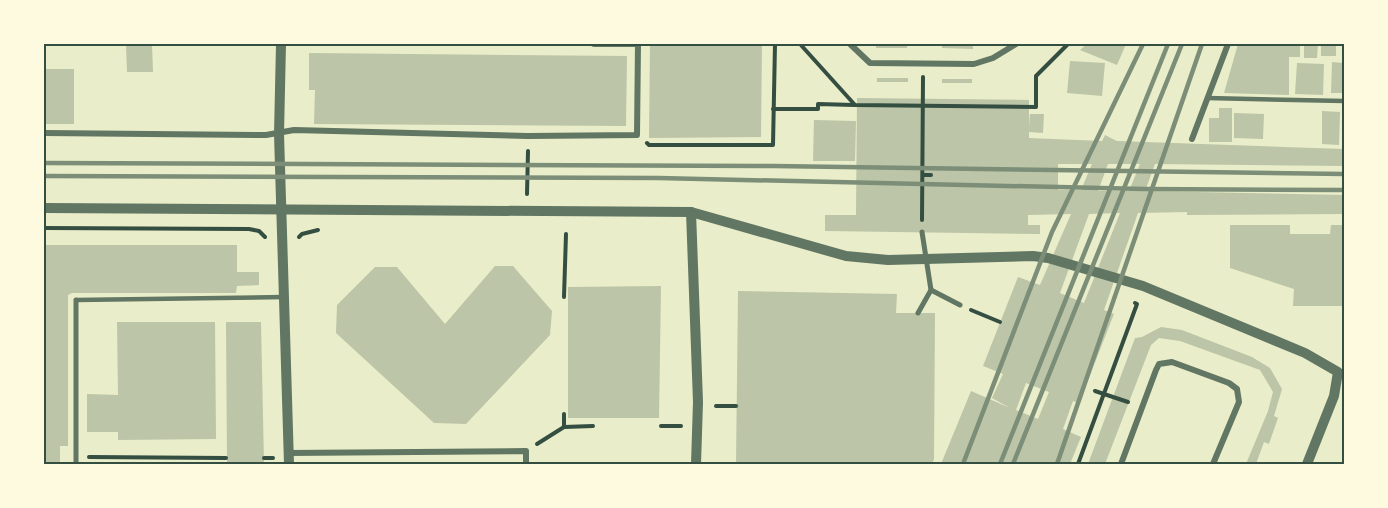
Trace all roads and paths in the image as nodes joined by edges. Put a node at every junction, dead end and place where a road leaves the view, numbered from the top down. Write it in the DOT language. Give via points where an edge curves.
graph roads {
  1 [pos="281,44"];
  2 [pos="594,44"];
  3 [pos="638,44"];
  4 [pos="775,44"];
  5 [pos="800,44"];
  6 [pos="850,44"];
  7 [pos="1016,44"];
  8 [pos="1068,44"];
  9 [pos="1228,44"];
  10 [pos="1207,98"];
  11 [pos="1344,101"];
  12 [pos="855,105"];
  13 [pos="923,106"];
  14 [pos="773,109"];
  15 [pos="44,133"];
  16 [pos="279,134"];
  17 [pos="637,135"];
  18 [pos="528,136"];
  19 [pos="1192,139"];
  20 [pos="922,175"];
  21 [pos="931,175"];
  22 [pos="527,198"];
  23 [pos="44,208"];
  24 [pos="282,210"];
  25 [pos="691,212"];
  26 [pos="922,232"];
  27 [pos="566,234"];
  28 [pos="931,290"];
  29 [pos="284,297"];
  30 [pos="564,297"];
  31 [pos="1129,299"];
  32 [pos="76,300"];
  33 [pos="960,305"];
  34 [pos="918,313"];
  35 [pos="1000,322"];
  36 [pos="1341,371"];
  37 [pos="1095,391"];
  38 [pos="1104,394"];
  39 [pos="1128,402"];
  40 [pos="716,406"];
  41 [pos="736,406"];
  42 [pos="564,414"];
  43 [pos="593,426"];
  44 [pos="661,426"];
  45 [pos="681,426"];
  46 [pos="564,427"];
  47 [pos="526,451"];
  48 [pos="76,457"];
  49 [pos="226,458"];
  50 [pos="264,458"];
  51 [pos="274,458"];
  52 [pos="289,459"];
  53 [pos="76,465"];
  54 [pos="526,465"];
  55 [pos="696,465"];
  56 [pos="1078,465"];
  57 [pos="1121,465"];
  58 [pos="1213,465"];
  59 [pos="1306,465"];
  1 -- 16 [label="street"];
  2 -- 3 [label="street"];
  3 -- 17 [label="street"];
  4 -- 5 [label="path"];
  4 -- 14 [label="path"];
  5 -- 12 [label="path"];
  6 -- 7 [label="street" via="870,63 974,64"];
  8 -- 13 [label="path" via="1036,76 1036,107"];
  9 -- 10 [label="street"];
  10 -- 11 [label="lane"];
  10 -- 19 [label="street"];
  12 -- 13 [label="path"];
  12 -- 14 [label="path"];
  13 -- 20 [label="path"];
  14 -- 17 [label="path" via="773,146 649,145"];
  15 -- 16 [label="street"];
  16 -- 18 [label="street" via="294,130"];
  16 -- 24 [label="street"];
  17 -- 18 [label="street"];
  18 -- 22 [label="path"];
  20 -- 21 [label="path"];
  20 -- 26 [label="path"];
  23 -- 24 [label="street"];
  24 -- 25 [label="street"];
  24 -- 29 [label="street"];
  25 -- 36 [label="street" via="846,256 888,260 1047,258 1143,286"];
  25 -- 55 [label="street" via="698,402"];
  26 -- 28 [label="street"];
  27 -- 30 [label="path"];
  28 -- 33 [label="street"];
  28 -- 34 [label="street"];
  29 -- 32 [label="lane"];
  29 -- 52 [label="street"];
  31 -- 38 [label="path" via="1137,304"];
  32 -- 48 [label="street"];
  33 -- 35 [label="path"];
  36 -- 59 [label="street"];
  37 -- 38 [label="path"];
  38 -- 39 [label="path"];
  38 -- 56 [label="path"];
  40 -- 41 [label="path"];
  42 -- 46 [label="path"];
  43 -- 46 [label="path"];
  44 -- 45 [label="path"];
  46 -- 47 [label="path"];
  47 -- 52 [label="street"];
  47 -- 54 [label="street"];
  48 -- 49 [label="path"];
  48 -- 53 [label="street"];
  50 -- 51 [label="path"];
  57 -- 58 [label="street" via="1156,370 1160,364 1172,363 1237,389 1239,402"];
}
